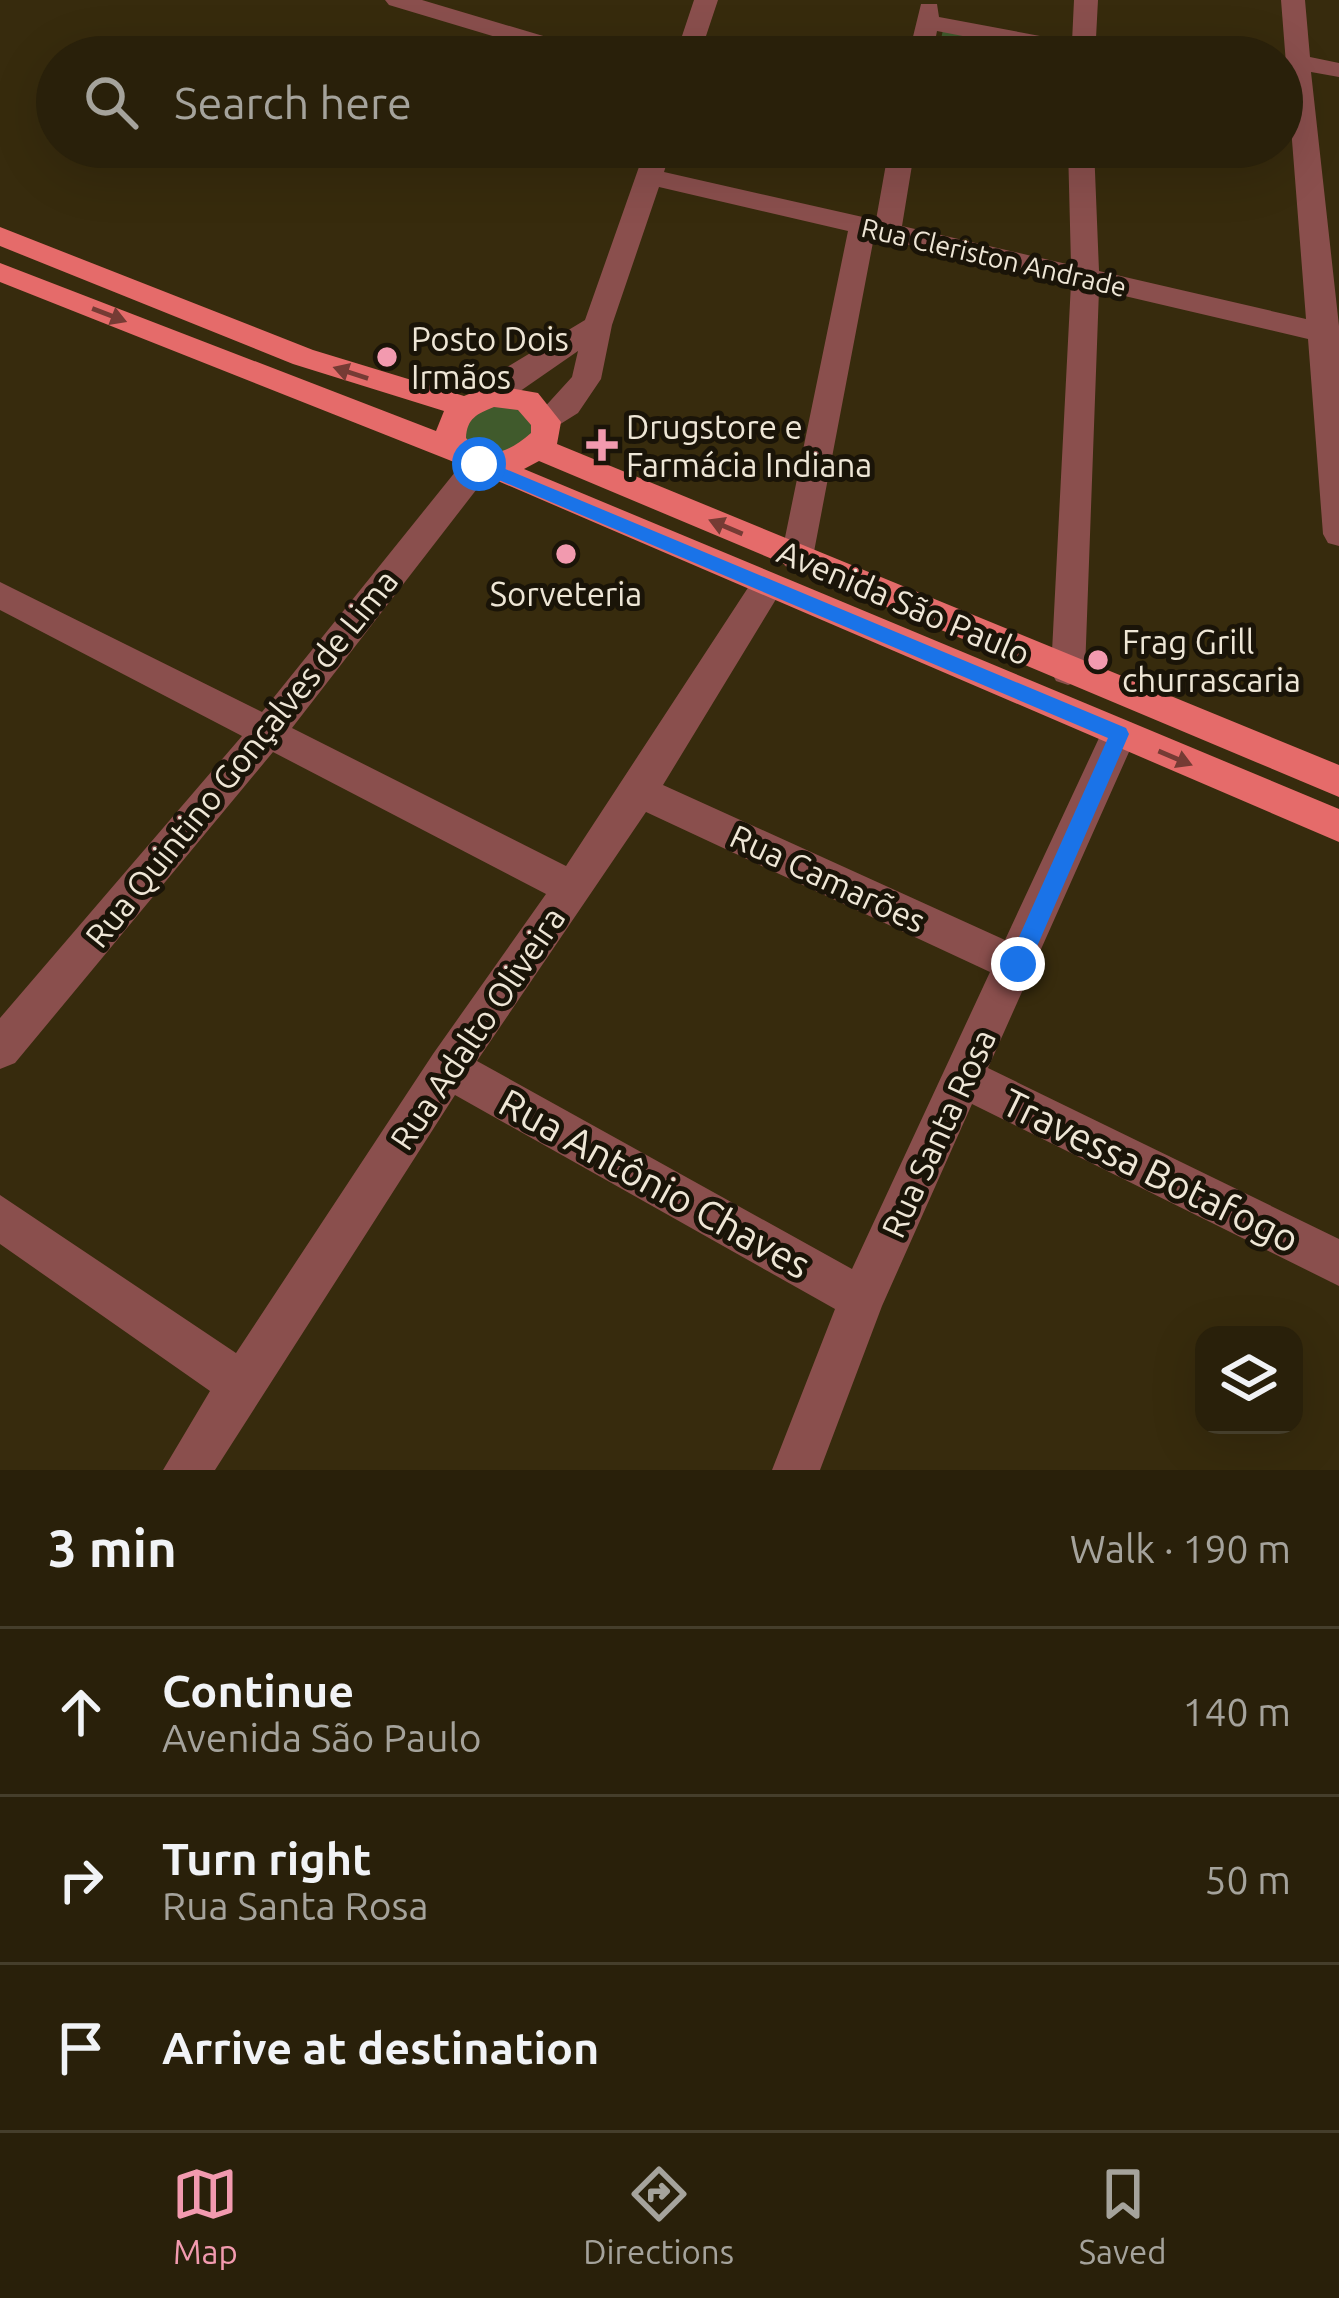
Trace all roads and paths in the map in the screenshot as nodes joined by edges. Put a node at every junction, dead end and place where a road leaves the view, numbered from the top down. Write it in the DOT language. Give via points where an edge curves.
graph roads {
  1 [pos="397,0"];
  2 [pos="706,0"];
  3 [pos="1086,0"];
  4 [pos="1293,0"];
  5 [pos="518,36"];
  6 [pos="694,36"];
  7 [pos="924,36"];
  8 [pos="1010,36"];
  9 [pos="1084,36"];
  10 [pos="1296,36"];
  11 [pos="1303,63"];
  12 [pos="1339,70"];
  13 [pos="1303,115"];
  14 [pos="653,168"];
  15 [pos="895,168"];
  16 [pos="1081,168"];
  17 [pos="650,177"];
  18 [pos="1310,189"];
  19 [pos="1339,195"];
  20 [pos="875,231"];
  21 [pos="0,236"];
  22 [pos="0,272"];
  23 [pos="1084,278"];
  24 [pos="598,325"];
  25 [pos="1329,334"];
  26 [pos="477,401"];
  27 [pos="542,435"];
  28 [pos="473,460"];
  29 [pos="1339,534"];
  30 [pos="797,557"];
  31 [pos="766,586"];
  32 [pos="0,595"];
  33 [pos="1068,671"];
  34 [pos="268,732"];
  35 [pos="1119,734"];
  36 [pos="1339,781"];
  37 [pos="639,791"];
  38 [pos="1339,826"];
  39 [pos="570,887"];
  40 [pos="1018,964"];
  41 [pos="0,1049"];
  42 [pos="448,1068"];
  43 [pos="963,1077"];
  44 [pos="0,1217"];
  45 [pos="1339,1263"];
  46 [pos="862,1298"];
  47 [pos="243,1386"];
  48 [pos="188,1470"];
  49 [pos="796,1470"];
  1 -- 5 [label="street"];
  2 -- 6 [label="street"];
  3 -- 9 [label="street"];
  4 -- 10 [label="street"];
  7 -- 8 [label="street" via="928,16"];
  11 -- 12 [label="street"];
  13 -- 18 [label="street"];
  14 -- 17 [label="street"];
  15 -- 20 [label="street"];
  16 -- 23 [label="street"];
  17 -- 20 [label="street, Rua Cleriston Andrade"];
  17 -- 24 [label="street"];
  18 -- 19 [label="street"];
  18 -- 25 [label="street"];
  20 -- 23 [label="street, Rua Cleriston Andrade"];
  20 -- 30 [label="street"];
  26 -- 21 [label="main road, Avenida São Paulo, one-way" via="303,357"];
  22 -- 28 [label="main road, Avenida São Paulo, one-way"];
  23 -- 25 [label="street, Rua Cleriston Andrade"];
  23 -- 33 [label="street"];
  24 -- 26 [label="street"];
  24 -- 27 [label="street" via="586,379"];
  25 -- 29 [label="street"];
  26 -- 27 [label="main road, Avenida São Paulo" via="527,400"];
  26 -- 28 [label="main road" via="451,419 447,435"];
  27 -- 28 [label="main road" via="519,461"];
  30 -- 27 [label="main road, Avenida São Paulo, one-way"];
  28 -- 31 [label="main road, Avenida São Paulo"];
  28 -- 34 [label="street, Rua Quintino Gonçalves de Lima"];
  30 -- 33 [label="main road, Avenida São Paulo"];
  31 -- 35 [label="main road, Avenida São Paulo"];
  31 -- 37 [label="street, Rua Adalto Oliveira"];
  32 -- 34 [label="street"];
  33 -- 36 [label="main road, Avenida São Paulo"];
  34 -- 39 [label="street"];
  34 -- 41 [label="street, Rua Quintino Gonçalves de Lima"];
  35 -- 38 [label="main road, Avenida São Paulo, one-way"];
  35 -- 40 [label="street, Rua Santa Rosa"];
  37 -- 39 [label="street, Rua Adalto Oliveira"];
  37 -- 40 [label="street, Rua Camarões"];
  39 -- 42 [label="street, Rua Adalto Oliveira"];
  40 -- 43 [label="street, Rua Santa Rosa"];
  42 -- 46 [label="street, Rua Antônio Chaves"];
  42 -- 47 [label="street, Rua Adalto Oliveira"];
  43 -- 45 [label="street, Travessa Botafogo"];
  43 -- 46 [label="street, Rua Santa Rosa"];
  44 -- 47 [label="street"];
  46 -- 49 [label="street, Rua Santa Rosa"];
  47 -- 48 [label="street, Rua Adalto Oliveira"];
}
